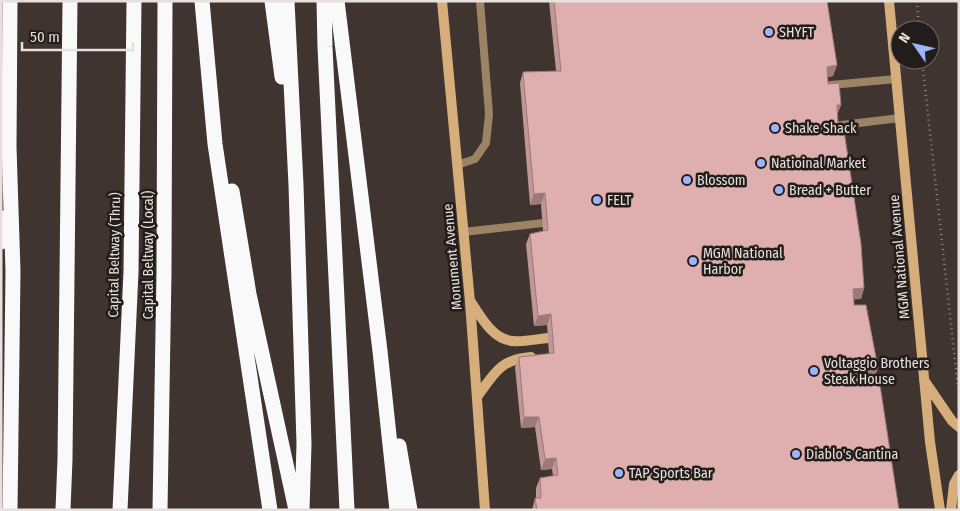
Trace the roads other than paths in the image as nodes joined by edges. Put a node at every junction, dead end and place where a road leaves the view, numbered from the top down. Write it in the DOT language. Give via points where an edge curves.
graph roads {
  1 [pos="10,1"];
  2 [pos="62,1"];
  3 [pos="70,1"];
  4 [pos="134,1"];
  5 [pos="165,1"];
  6 [pos="202,1"];
  7 [pos="272,1"];
  8 [pos="287,1"];
  9 [pos="324,1"];
  10 [pos="337,1"];
  11 [pos="442,1"];
  12 [pos="480,1"];
  13 [pos="888,1"];
  14 [pos="203,17"];
  15 [pos="896,79"];
  16 [pos="824,86"];
  17 [pos="900,118"];
  18 [pos="833,126"];
  19 [pos="9,146"];
  20 [pos="457,165"];
  21 [pos="69,178"];
  22 [pos="296,185"];
  23 [pos="543,223"];
  24 [pos="463,232"];
  25 [pos="1,242"];
  26 [pos="470,302"];
  27 [pos="548,338"];
  28 [pos="380,351"];
  29 [pos="542,356"];
  30 [pos="924,379"];
  31 [pos="476,397"];
  32 [pos="959,427"];
  33 [pos="959,475"];
  34 [pos="10,510"];
  35 [pos="62,510"];
  36 [pos="120,510"];
  37 [pos="160,510"];
  38 [pos="270,510"];
  39 [pos="296,510"];
  40 [pos="302,510"];
  41 [pos="347,510"];
  42 [pos="397,510"];
  43 [pos="410,510"];
  44 [pos="485,510"];
  45 [pos="940,510"];
  46 [pos="951,510"];
  1 -- 19 [label="highway"];
  2 -- 21 [label="highway"];
  3 -- 21 [label="highway"];
  4 -- 36 [label="highway, Capital Beltway (Thru)" via="131,272"];
  5 -- 37 [label="highway, Capital Beltway (Local)"];
  6 -- 14 [label="highway"];
  7 -- 22 [label="highway"];
  8 -- 22 [label="highway"];
  9 -- 41 [label="highway"];
  10 -- 28 [label="highway"];
  11 -- 20 [label="main road, Monument Avenue"];
  12 -- 20 [label="lane" via="489,114 486,143 475,159"];
  13 -- 15 [label="main road, MGM National Avenue"];
  14 -- 38 [label="highway" via="215,144"];
  14 -- 39 [label="highway" via="250,294"];
  15 -- 16 [label="lane"];
  15 -- 17 [label="main road, MGM National Avenue"];
  17 -- 18 [label="lane"];
  17 -- 30 [label="main road, MGM National Avenue"];
  19 -- 25 [label="highway"];
  19 -- 34 [label="highway" via="13,271"];
  20 -- 24 [label="main road, Monument Avenue"];
  21 -- 35 [label="highway"];
  22 -- 40 [label="highway" via="304,444"];
  23 -- 24 [label="lane"];
  24 -- 26 [label="main road, Monument Avenue"];
  26 -- 27 [label="main road" via="493,332 504,339"];
  26 -- 31 [label="main road, Monument Avenue"];
  28 -- 42 [label="highway"];
  28 -- 43 [label="highway"];
  29 -- 31 [label="main road" via="508,361"];
  30 -- 32 [label="main road"];
  30 -- 45 [label="main road, MGM National Avenue"];
  31 -- 44 [label="main road, Monument Avenue"];
  33 -- 46 [label="main road" via="954,484"];
}
